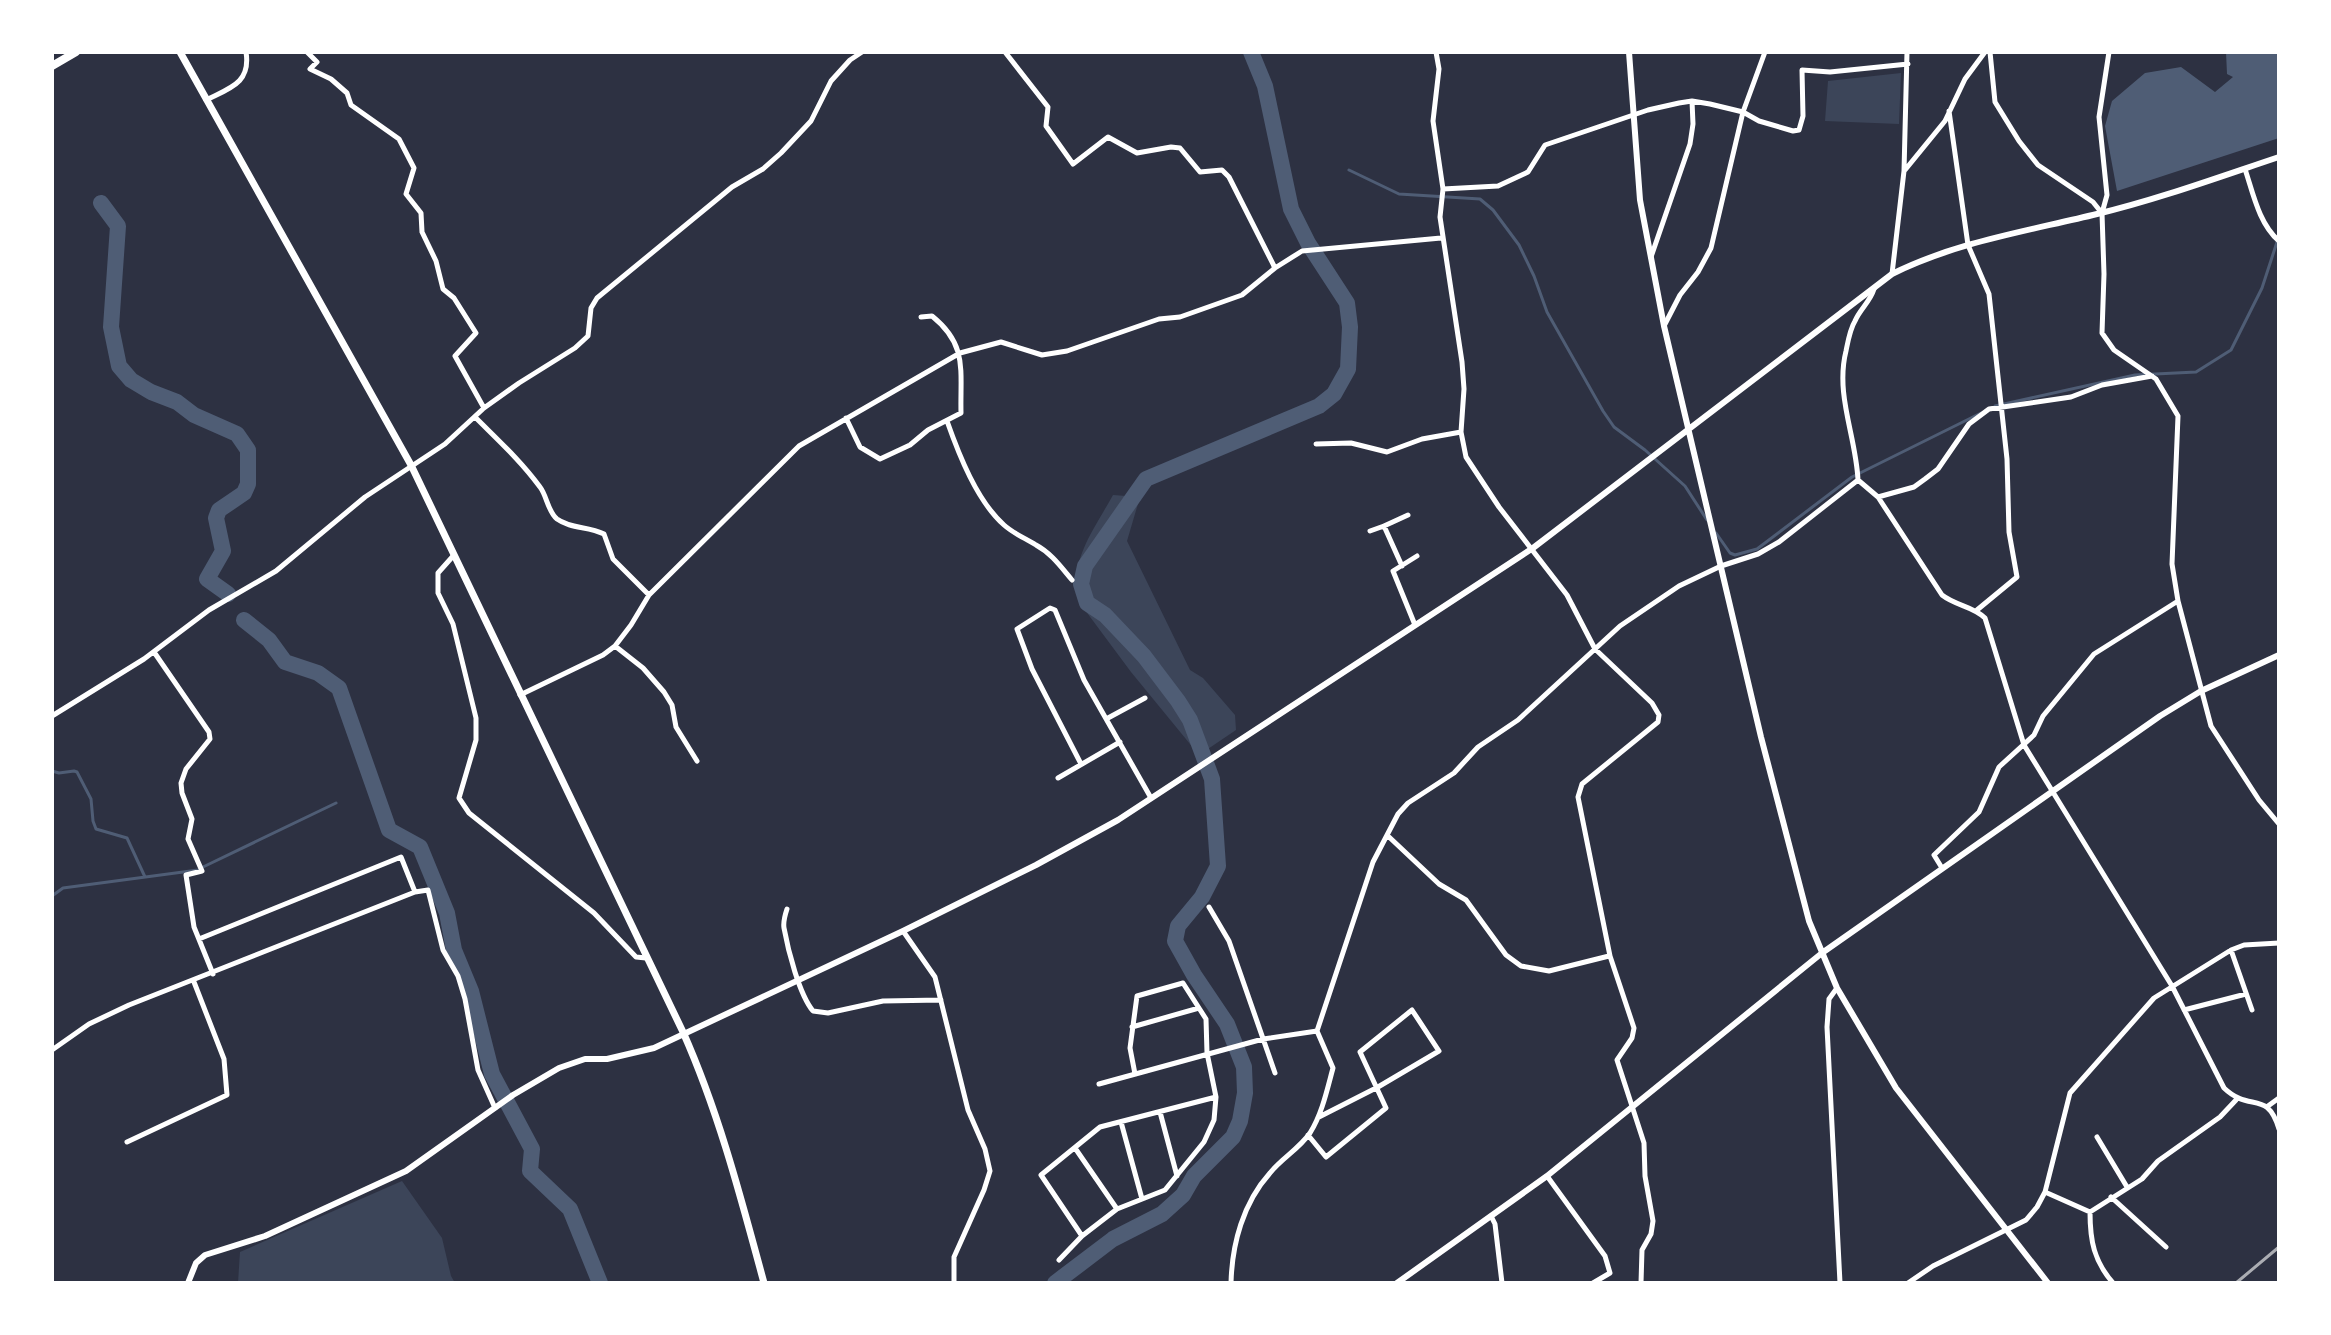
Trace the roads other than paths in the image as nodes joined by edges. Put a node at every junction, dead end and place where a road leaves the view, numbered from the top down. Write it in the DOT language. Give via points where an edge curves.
graph roads {
  1 [pos="76,52"];
  2 [pos="180,52"];
  3 [pos="246,52"];
  4 [pos="307,52"];
  5 [pos="862,52"];
  6 [pos="1005,52"];
  7 [pos="1436,52"];
  8 [pos="1629,52"];
  9 [pos="1765,52"];
  10 [pos="1907,52"];
  11 [pos="1988,52"];
  12 [pos="2109,52"];
  13 [pos="1908,64"];
  14 [pos="52,66"];
  15 [pos="206,100"];
  16 [pos="1692,101"];
  17 [pos="1949,111"];
  18 [pos="1743,112"];
  19 [pos="1632,115"];
  20 [pos="2279,157"];
  21 [pos="2245,169"];
  22 [pos="1904,171"];
  23 [pos="1443,189"];
  24 [pos="2102,213"];
  25 [pos="1441,238"];
  26 [pos="2279,241"];
  27 [pos="1968,245"];
  28 [pos="1651,257"];
  29 [pos="1275,268"];
  30 [pos="1892,274"];
  31 [pos="1874,287"];
  32 [pos="921,317"];
  33 [pos="1664,326"];
  34 [pos="960,353"];
  35 [pos="2152,376"];
  36 [pos="2001,407"];
  37 [pos="484,408"];
  38 [pos="476,418"];
  39 [pos="846,418"];
  40 [pos="947,421"];
  41 [pos="1689,429"];
  42 [pos="1461,432"];
  43 [pos="1316,444"];
  44 [pos="411,465"];
  45 [pos="1858,480"];
  46 [pos="1878,497"];
  47 [pos="1408,515"];
  48 [pos="1384,526"];
  49 [pos="1370,531"];
  50 [pos="1533,548"];
  51 [pos="455,555"];
  52 [pos="1417,556"];
  53 [pos="1402,566"];
  54 [pos="1721,566"];
  55 [pos="1072,580"];
  56 [pos="649,595"];
  57 [pos="2178,601"];
  58 [pos="1977,610"];
  59 [pos="1415,625"];
  60 [pos="615,646"];
  61 [pos="1595,649"];
  62 [pos="154,652"];
  63 [pos="2279,655"];
  64 [pos="2201,691"];
  65 [pos="519,695"];
  66 [pos="1145,698"];
  67 [pos="52,716"];
  68 [pos="1108,718"];
  69 [pos="1120,742"];
  70 [pos="2024,745"];
  71 [pos="697,761"];
  72 [pos="1081,764"];
  73 [pos="1058,778"];
  74 [pos="2051,792"];
  75 [pos="1151,798"];
  76 [pos="2279,824"];
  77 [pos="1388,836"];
  78 [pos="1942,868"];
  79 [pos="415,892"];
  80 [pos="1209,907"];
  81 [pos="787,909"];
  82 [pos="903,931"];
  83 [pos="199,939"];
  84 [pos="2279,943"];
  85 [pos="2231,950"];
  86 [pos="1822,953"];
  87 [pos="1610,956"];
  88 [pos="646,958"];
  89 [pos="213,974"];
  90 [pos="194,982"];
  91 [pos="799,982"];
  92 [pos="2172,986"];
  93 [pos="1837,988"];
  94 [pos="2246,994"];
  95 [pos="941,1000"];
  96 [pos="1199,1008"];
  97 [pos="2184,1010"];
  98 [pos="2252,1010"];
  99 [pos="1132,1027"];
  100 [pos="1317,1031"];
  101 [pos="683,1032"];
  102 [pos="1263,1039"];
  103 [pos="52,1050"];
  104 [pos="1207,1053"];
  105 [pos="1275,1073"];
  106 [pos="1135,1074"];
  107 [pos="1099,1084"];
  108 [pos="1378,1087"];
  109 [pos="1216,1097"];
  110 [pos="2279,1098"];
  111 [pos="2236,1100"];
  112 [pos="498,1106"];
  113 [pos="2268,1106"];
  114 [pos="1633,1108"];
  115 [pos="1160,1112"];
  116 [pos="1318,1117"];
  117 [pos="1121,1122"];
  118 [pos="2279,1129"];
  119 [pos="1308,1135"];
  120 [pos="2097,1137"];
  121 [pos="127,1142"];
  122 [pos="1075,1148"];
  123 [pos="1177,1176"];
  124 [pos="1547,1176"];
  125 [pos="2127,1187"];
  126 [pos="2045,1192"];
  127 [pos="2111,1197"];
  128 [pos="1142,1199"];
  129 [pos="1117,1209"];
  130 [pos="2090,1212"];
  131 [pos="1491,1216"];
  132 [pos="2006,1230"];
  133 [pos="1082,1236"];
  134 [pos="2166,1247"];
  135 [pos="1059,1260"];
  136 [pos="188,1283"];
  137 [pos="764,1283"];
  138 [pos="954,1283"];
  139 [pos="1231,1283"];
  140 [pos="1397,1283"];
  141 [pos="1502,1283"];
  142 [pos="1593,1283"];
  143 [pos="1641,1283"];
  144 [pos="1840,1283"];
  145 [pos="1908,1283"];
  146 [pos="2048,1283"];
  147 [pos="2113,1283"];
  1 -- 14 [label="main road"];
  2 -- 15 [label="main road"];
  3 -- 15 [label="street" via="243,77"];
  4 -- 37 [label="street" via="317,62 310,69 331,79 347,93 351,105 399,139 414,168 406,194 421,213 422,232 443,289 476,333 455,356"];
  5 -- 37 [label="street" via="831,81 811,121 781,153 597,298 582,342"];
  6 -- 29 [label="street" via="1048,107 1046,126 1073,164 1108,137 1137,153 1180,148 1200,172 1222,170 1229,177"];
  7 -- 23 [label="street" via="1433,121"];
  8 -- 19 [label="street"];
  9 -- 18 [label="street"];
  10 -- 13 [label="street"];
  11 -- 17 [label="street" via="1965,79"];
  11 -- 24 [label="street" via="1995,102 2019,141 2038,165"];
  12 -- 24 [label="street" via="2099,117 2107,195"];
  13 -- 18 [label="street" via="1802,70 1799,130"];
  13 -- 22 [label="street"];
  15 -- 44 [label="main road"];
  16 -- 18 [label="street"];
  16 -- 19 [label="street"];
  16 -- 28 [label="street" via="1690,144"];
  17 -- 22 [label="street"];
  17 -- 27 [label="street"];
  18 -- 33 [label="street" via="1711,248"];
  19 -- 23 [label="street" via="1545,145 1528,172 1498,186"];
  19 -- 28 [label="street"];
  20 -- 21 [label="street"];
  21 -- 24 [label="street"];
  21 -- 26 [label="street" via="2270,234"];
  22 -- 30 [label="street"];
  23 -- 25 [label="street"];
  24 -- 27 [label="street"];
  24 -- 35 [label="street" via="2102,333 2114,350"];
  25 -- 29 [label="street" via="1302,251"];
  25 -- 42 [label="street" via="1462,362"];
  27 -- 30 [label="street" via="1925,257"];
  27 -- 36 [label="street" via="1989,294"];
  28 -- 33 [label="street"];
  29 -- 34 [label="street" via="1242,295 1067,351 1042,355 1001,342"];
  30 -- 31 [label="street"];
  31 -- 41 [label="street"];
  31 -- 45 [label="street" via="1854,321 1843,367 1844,405"];
  32 -- 34 [label="street" via="932,316 950,331"];
  33 -- 41 [label="street"];
  34 -- 39 [label="street"];
  34 -- 40 [label="street" via="961,413"];
  35 -- 36 [label="street" via="2071,397"];
  35 -- 57 [label="street" via="2178,416 2172,564"];
  36 -- 46 [label="street" via="1969,424 1925,479"];
  36 -- 58 [label="street" via="2017,577"];
  37 -- 38 [label="street"];
  38 -- 44 [label="street"];
  38 -- 56 [label="street" via="542,489 554,517 604,534 613,559"];
  39 -- 40 [label="street" via="860,447 880,459"];
  39 -- 56 [label="street" via="799,446"];
  40 -- 55 [label="street" via="963,465 1001,523 1051,555"];
  41 -- 50 [label="street"];
  41 -- 54 [label="street"];
  42 -- 43 [label="street" via="1387,452 1351,443"];
  42 -- 50 [label="street" via="1466,457"];
  44 -- 51 [label="main road"];
  44 -- 62 [label="street" via="276,571 209,610"];
  45 -- 46 [label="street"];
  45 -- 54 [label="street" via="1779,542"];
  46 -- 58 [label="street" via="1942,595"];
  47 -- 48 [label="street"];
  48 -- 49 [label="street"];
  48 -- 53 [label="street"];
  50 -- 59 [label="street"];
  50 -- 61 [label="street" via="1567,595"];
  51 -- 65 [label="main road"];
  51 -- 88 [label="street" via="438,573 438,593 453,624 476,718 476,740 459,798 469,813 594,913 636,957"];
  52 -- 53 [label="street"];
  53 -- 59 [label="street" via="1393,571"];
  54 -- 61 [label="street" via="1642,610"];
  54 -- 86 [label="street" via="1798,880"];
  56 -- 60 [label="street"];
  57 -- 64 [label="street"];
  57 -- 70 [label="street" via="2094,654"];
  58 -- 70 [label="street" via="1992,636"];
  59 -- 75 [label="street"];
  60 -- 65 [label="street"];
  60 -- 71 [label="street" via="664,692 676,727"];
  61 -- 77 [label="street" via="1454,773 1408,803"];
  61 -- 87 [label="street" via="1659,715 1658,722 1579,789"];
  62 -- 67 [label="street"];
  62 -- 83 [label="street" via="209,732 210,739 181,783 192,819 188,839 202,871 186,875"];
  63 -- 64 [label="street"];
  64 -- 74 [label="street"];
  64 -- 76 [label="street" via="2211,726"];
  65 -- 88 [label="main road"];
  66 -- 68 [label="street"];
  68 -- 69 [label="street"];
  68 -- 72 [label="street" via="1084,680 1055,610 1050,608 1017,629"];
  69 -- 72 [label="street"];
  69 -- 75 [label="street"];
  70 -- 74 [label="street"];
  70 -- 78 [label="street" via="1999,767 1979,812 1934,855"];
  72 -- 73 [label="street"];
  74 -- 78 [label="street"];
  74 -- 92 [label="street"];
  75 -- 82 [label="street" via="1036,865"];
  77 -- 87 [label="street" via="1439,884 1466,900 1506,955 1521,966 1549,971"];
  77 -- 100 [label="street" via="1373,862"];
  78 -- 86 [label="street"];
  79 -- 83 [label="street" via="401,857"];
  79 -- 89 [label="street"];
  79 -- 112 [label="street" via="428,890 443,950 465,999 478,1070"];
  80 -- 102 [label="street" via="1229,941"];
  81 -- 91 [label="street" via="784,928"];
  82 -- 91 [label="street"];
  82 -- 95 [label="street" via="935,977"];
  83 -- 89 [label="street"];
  84 -- 85 [label="street"];
  85 -- 92 [label="street"];
  85 -- 94 [label="street"];
  86 -- 93 [label="street"];
  86 -- 114 [label="street"];
  87 -- 114 [label="street" via="1634,1028 1617,1060"];
  88 -- 101 [label="main road"];
  89 -- 90 [label="street"];
  90 -- 103 [label="street" via="89,1024"];
  90 -- 121 [label="street" via="224,1059 227,1095"];
  91 -- 95 [label="street" via="807,1004 820,1013 883,1001"];
  91 -- 101 [label="street"];
  92 -- 97 [label="street"];
  92 -- 126 [label="street" via="2154,998 2070,1093"];
  93 -- 132 [label="street" via="1896,1088"];
  93 -- 144 [label="street" via="1829,999 1827,1027"];
  94 -- 97 [label="street"];
  94 -- 98 [label="street"];
  95 -- 138 [label="street" via="968,1110 990,1171 954,1257"];
  96 -- 99 [label="street"];
  96 -- 99 [label="street" via="1183,983 1137,996"];
  96 -- 104 [label="street" via="1206,1019"];
  97 -- 111 [label="street" via="2224,1088"];
  99 -- 106 [label="street"];
  100 -- 102 [label="street"];
  100 -- 116 [label="street" via="1333,1068"];
  101 -- 112 [label="street" via="654,1048 559,1068"];
  101 -- 137 [label="main road" via="719,1121"];
  102 -- 104 [label="street"];
  102 -- 105 [label="street"];
  104 -- 106 [label="street"];
  104 -- 109 [label="street"];
  106 -- 107 [label="street"];
  108 -- 108 [label="street" via="1360,1052 1412,1010 1439,1051"];
  108 -- 116 [label="street"];
  108 -- 119 [label="street" via="1386,1108 1326,1157"];
  109 -- 115 [label="street"];
  109 -- 123 [label="street" via="1204,1142"];
  110 -- 113 [label="street"];
  111 -- 113 [label="street"];
  111 -- 125 [label="street"];
  112 -- 136 [label="street" via="406,1171 265,1236 205,1255"];
  113 -- 118 [label="street"];
  114 -- 124 [label="street"];
  114 -- 143 [label="street" via="1644,1143 1653,1221 1642,1250"];
  115 -- 117 [label="street"];
  115 -- 123 [label="street"];
  116 -- 119 [label="street"];
  117 -- 122 [label="street" via="1100,1127"];
  117 -- 128 [label="street"];
  119 -- 139 [label="street" via="1270,1172 1250,1201 1232,1253"];
  120 -- 125 [label="street"];
  122 -- 129 [label="street"];
  122 -- 133 [label="street" via="1041,1175"];
  123 -- 128 [label="street" via="1165,1190"];
  124 -- 131 [label="street"];
  124 -- 142 [label="street" via="1605,1256 1610,1273"];
  125 -- 127 [label="street"];
  126 -- 130 [label="street"];
  126 -- 132 [label="street" via="2026,1220"];
  127 -- 130 [label="street"];
  127 -- 134 [label="street"];
  128 -- 129 [label="street"];
  129 -- 133 [label="street"];
  130 -- 147 [label="street" via="2093,1252"];
  131 -- 140 [label="street"];
  131 -- 141 [label="street"];
  132 -- 145 [label="street"];
  132 -- 146 [label="street"];
  133 -- 135 [label="street"];
}
